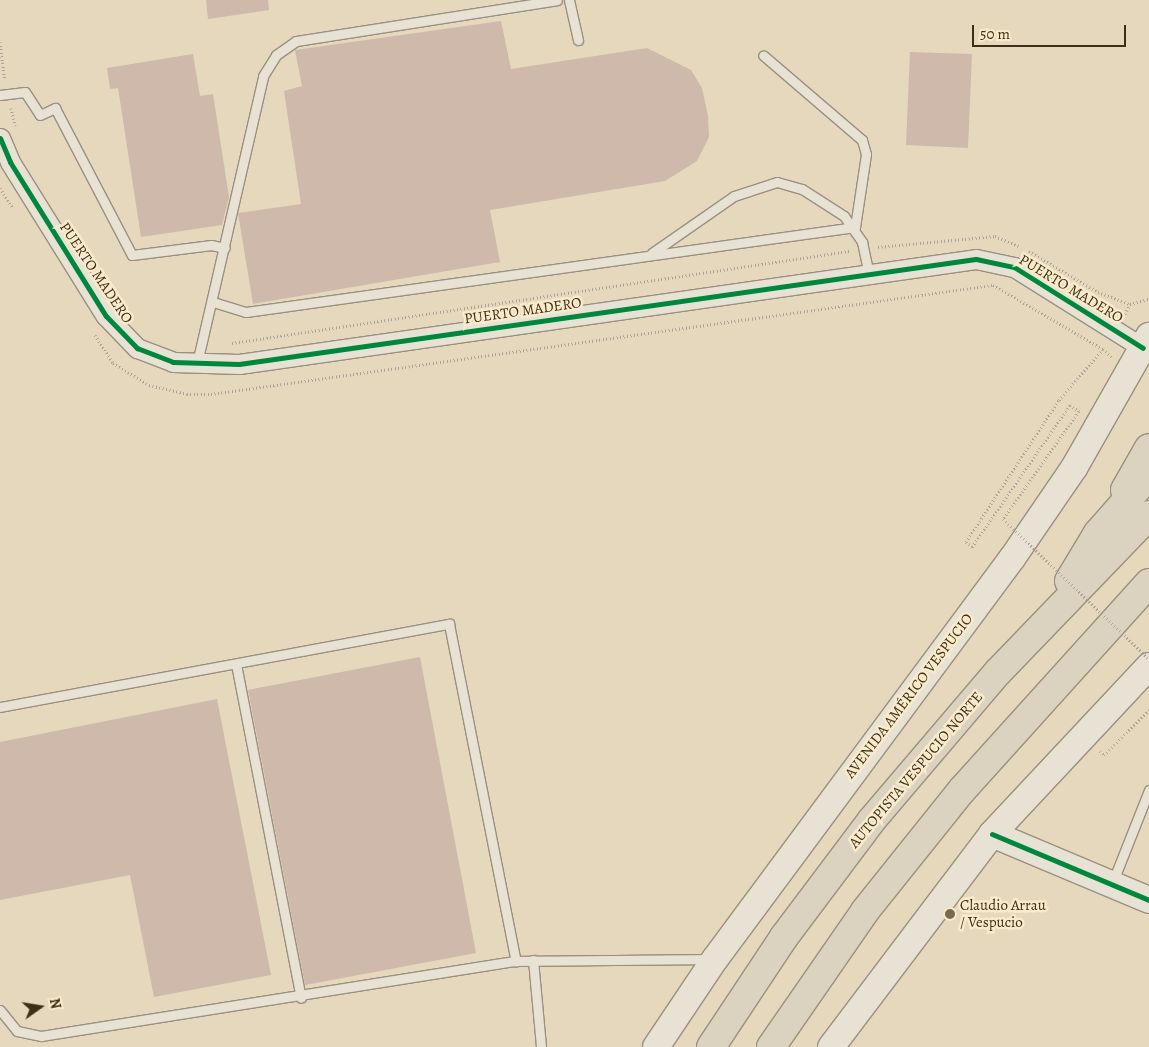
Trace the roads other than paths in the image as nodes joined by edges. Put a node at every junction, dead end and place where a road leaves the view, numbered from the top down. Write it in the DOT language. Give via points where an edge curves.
graph roads {
  1 [pos="557,0"];
  2 [pos="569,0"];
  3 [pos="578,40"];
  4 [pos="763,55"];
  5 [pos="0,95"];
  6 [pos="0,138"];
  7 [pos="854,227"];
  8 [pos="225,248"];
  9 [pos="652,253"];
  10 [pos="869,274"];
  11 [pos="213,302"];
  12 [pos="1146,342"];
  13 [pos="196,366"];
  14 [pos="1149,448"];
  15 [pos="1149,475"];
  16 [pos="1149,500"];
  17 [pos="1149,515"];
  18 [pos="1098,533"];
  19 [pos="1149,583"];
  20 [pos="1064,591"];
  21 [pos="1138,598"];
  22 [pos="1042,626"];
  23 [pos="236,664"];
  24 [pos="1149,666"];
  25 [pos="0,707"];
  26 [pos="1149,790"];
  27 [pos="992,834"];
  28 [pos="1112,884"];
  29 [pos="1149,900"];
  30 [pos="715,959"];
  31 [pos="533,960"];
  32 [pos="516,961"];
  33 [pos="301,998"];
  34 [pos="0,1010"];
  35 [pos="541,1047"];
  36 [pos="656,1047"];
  37 [pos="711,1047"];
  38 [pos="771,1047"];
  39 [pos="831,1047"];
  1 -- 8 [label="lane" via="296,41 285,46 262,76"];
  2 -- 3 [label="lane"];
  4 -- 7 [label="lane" via="862,140 866,154"];
  5 -- 8 [label="lane" via="25,92 40,115 55,108 132,255 211,245"];
  6 -- 13 [label="street, PUERTO MADERO" via="10,162 122,335 154,357"];
  7 -- 9 [label="lane"];
  7 -- 9 [label="lane" via="802,189 763,183 734,196"];
  7 -- 10 [label="lane"];
  8 -- 11 [label="lane"];
  9 -- 11 [label="lane" via="246,312"];
  10 -- 12 [label="street, PUERTO MADERO" via="976,259 994,260 1014,267"];
  10 -- 13 [label="street, PUERTO MADERO" via="239,364"];
  11 -- 13 [label="lane"];
  12 -- 30 [label="main road, AVENIDA AMÉRICO VESPUCIO" via="1074,468 1014,557"];
  14 -- 18 [label="highway"];
  15 -- 18 [label="highway"];
  16 -- 20 [label="highway"];
  17 -- 22 [label="highway, AUTOPISTA VESPUCIO NORTE"];
  18 -- 20 [label="highway"];
  19 -- 21 [label="highway"];
  20 -- 22 [label="highway"];
  21 -- 38 [label="highway" via="1006,738 930,828 860,918"];
  22 -- 37 [label="highway, AUTOPISTA VESPUCIO NORTE" via="871,821 784,937"];
  23 -- 25 [label="lane"];
  23 -- 32 [label="lane" via="449,624"];
  23 -- 33 [label="lane"];
  24 -- 27 [label="main road"];
  26 -- 28 [label="lane"];
  27 -- 28 [label="main road"];
  27 -- 39 [label="main road"];
  28 -- 29 [label="main road"];
  30 -- 31 [label="lane"];
  30 -- 36 [label="main road, AVENIDA AMÉRICO VESPUCIO"];
  31 -- 32 [label="lane"];
  31 -- 35 [label="lane"];
  32 -- 33 [label="lane"];
  33 -- 34 [label="lane" via="41,1036 18,1031"];
}
